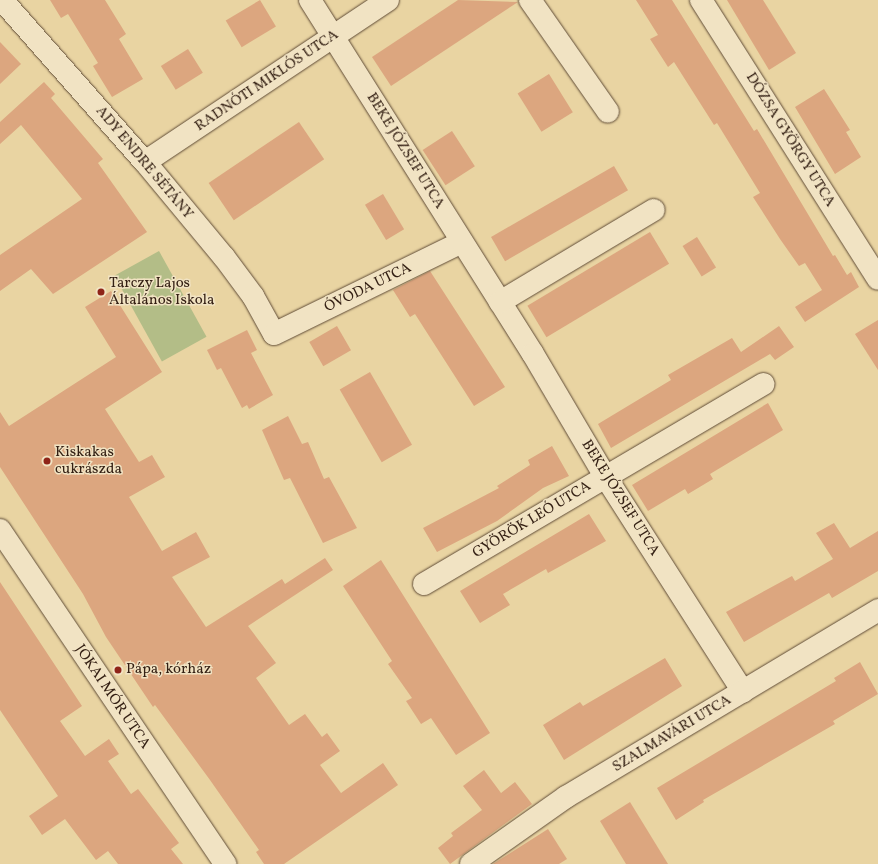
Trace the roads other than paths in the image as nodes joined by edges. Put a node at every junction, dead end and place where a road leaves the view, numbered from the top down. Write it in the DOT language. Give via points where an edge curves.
graph roads {
  1 [pos="2,0"];
  2 [pos="310,0"];
  3 [pos="388,0"];
  4 [pos="530,0"];
  5 [pos="701,0"];
  6 [pos="333,36"];
  7 [pos="608,112"];
  8 [pos="145,162"];
  9 [pos="654,210"];
  10 [pos="462,242"];
  11 [pos="878,279"];
  12 [pos="500,302"];
  13 [pos="274,334"];
  14 [pos="764,384"];
  15 [pos="605,476"];
  16 [pos="0,530"];
  17 [pos="424,584"];
  18 [pos="878,610"];
  19 [pos="743,692"];
  20 [pos="225,864"];
  21 [pos="470,864"];
  1 -- 8 [label="street, ADY ENDRE SÉTÁNY"];
  2 -- 6 [label="street, BEKE JÓZSEF UTCA"];
  3 -- 6 [label="street, RADNÓTI MIKLÓS UTCA"];
  4 -- 7 [label="street"];
  5 -- 11 [label="street, DÓZSA GYÖRGY UTCA"];
  6 -- 8 [label="street, RADNÓTI MIKLÓS UTCA"];
  6 -- 10 [label="street, BEKE JÓZSEF UTCA"];
  8 -- 13 [label="street, ADY ENDRE SÉTÁNY" via="224,257 253,296"];
  9 -- 12 [label="street"];
  10 -- 12 [label="street, BEKE JÓZSEF UTCA"];
  10 -- 13 [label="street, ÓVODA UTCA"];
  12 -- 15 [label="street, BEKE JÓZSEF UTCA"];
  14 -- 15 [label="street, GYÖRÖK LEÓ UTCA"];
  15 -- 17 [label="street, GYÖRÖK LEÓ UTCA"];
  15 -- 19 [label="street, BEKE JÓZSEF UTCA"];
  16 -- 20 [label="street, JÓKAI MÓR UTCA"];
  18 -- 19 [label="street, SZALMAVÁRI UTCA"];
  19 -- 21 [label="street, SZALMAVÁRI UTCA" via="566,797"];
}
